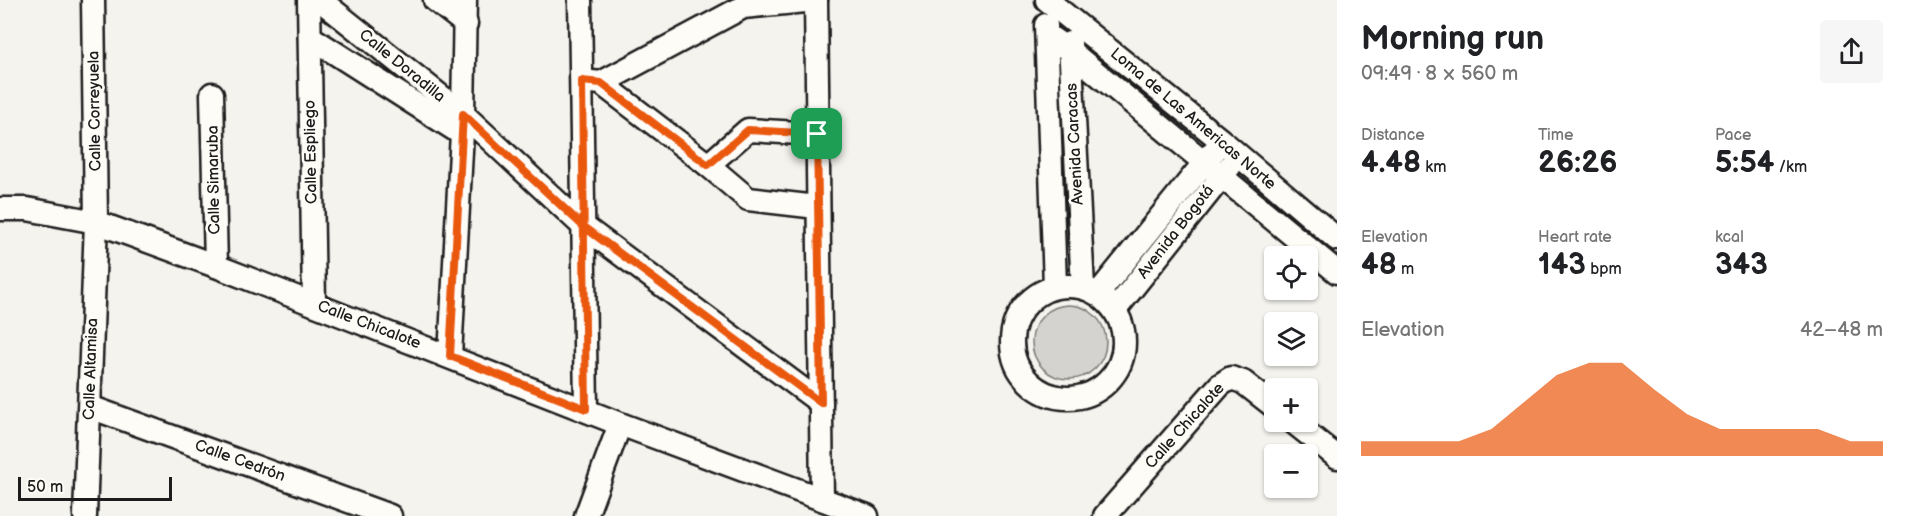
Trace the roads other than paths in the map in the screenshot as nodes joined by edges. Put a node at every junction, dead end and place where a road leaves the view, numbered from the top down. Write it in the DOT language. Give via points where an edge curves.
graph roads {
  1 [pos="93,0"];
  2 [pos="309,0"];
  3 [pos="320,0"];
  4 [pos="435,0"];
  5 [pos="465,0"];
  6 [pos="580,0"];
  7 [pos="816,0"];
  8 [pos="1045,0"];
  9 [pos="1070,9"];
  10 [pos="466,24"];
  11 [pos="1047,35"];
  12 [pos="310,37"];
  13 [pos="1070,51"];
  14 [pos="592,82"];
  15 [pos="213,94"];
  16 [pos="462,124"];
  17 [pos="817,134"];
  18 [pos="1231,149"];
  19 [pos="708,165"];
  20 [pos="1212,169"];
  21 [pos="817,207"];
  22 [pos="0,209"];
  23 [pos="96,222"];
  24 [pos="583,226"];
  25 [pos="1337,239"];
  26 [pos="216,266"];
  27 [pos="1337,272"];
  28 [pos="1055,286"];
  29 [pos="1091,291"];
  30 [pos="314,304"];
  31 [pos="1115,310"];
  32 [pos="450,356"];
  33 [pos="1264,398"];
  34 [pos="821,403"];
  35 [pos="90,407"];
  36 [pos="586,409"];
  37 [pos="620,424"];
  38 [pos="1306,432"];
  39 [pos="1337,457"];
  40 [pos="822,499"];
  41 [pos="85,516"];
  42 [pos="390,516"];
  43 [pos="586,516"];
  44 [pos="867,516"];
  45 [pos="1105,516"];
  1 -- 23 [label="street, Calle Correyuela"];
  2 -- 12 [label="street, Calle Espliego"];
  3 -- 16 [label="street, Calle Doradilla"];
  4 -- 10 [label="street"];
  5 -- 10 [label="street"];
  6 -- 14 [label="street"];
  7 -- 14 [label="street" via="742,7"];
  7 -- 17 [label="street"];
  8 -- 9 [label="street, Loma de Las Americas Norte"];
  8 -- 11 [label="street, Avenida Caracas"];
  9 -- 13 [label="street, Avenida Caracas"];
  9 -- 18 [label="street, Loma de Las Americas Norte"];
  10 -- 16 [label="street"];
  11 -- 13 [label="street, Loma de Las Americas Norte"];
  11 -- 28 [label="street, Avenida Caracas"];
  12 -- 16 [label="street"];
  12 -- 30 [label="street, Calle Espliego"];
  13 -- 20 [label="street, Loma de Las Americas Norte"];
  13 -- 29 [label="street, Avenida Caracas"];
  14 -- 19 [label="street"];
  14 -- 24 [label="street"];
  15 -- 26 [label="street, Calle Simaruba"];
  16 -- 24 [label="street, Calle Doradilla"];
  16 -- 32 [label="street"];
  17 -- 19 [label="street" via="748,130"];
  17 -- 21 [label="street"];
  18 -- 20 [label="street, Avenida Bogotá"];
  18 -- 25 [label="street, Loma de Las Americas Norte"];
  19 -- 21 [label="street" via="748,199"];
  20 -- 27 [label="street, Loma de Las Americas Norte"];
  20 -- 29 [label="street, Avenida Bogotá"];
  20 -- 31 [label="street, Avenida Bogotá"];
  21 -- 34 [label="street"];
  22 -- 23 [label="street, Calle Chicalote" via="27,209"];
  23 -- 26 [label="street, Calle Chicalote"];
  23 -- 35 [label="street, Calle Altamisa"];
  24 -- 34 [label="street, Calle Doradilla"];
  24 -- 36 [label="street"];
  26 -- 30 [label="street, Calle Chicalote"];
  28 -- 29 [label="street" via="1070,285"];
  28 -- 31 [label="street" via="1025,305 1012,338 1013,356 1020,372 1048,395 1083,397 1113,377 1122,362 1125,344 1123,326"];
  29 -- 31 [label="street"];
  30 -- 32 [label="street, Calle Chicalote"];
  32 -- 36 [label="street, Calle Chicalote"];
  33 -- 45 [label="street, Calle Chicalote" via="1243,382 1231,378 1225,381"];
  34 -- 40 [label="street"];
  35 -- 41 [label="street, Calle Altamisa"];
  35 -- 42 [label="street, Calle Cedrón"];
  36 -- 37 [label="street, Calle Chicalote"];
  37 -- 40 [label="street, Calle Chicalote"];
  37 -- 43 [label="street"];
  38 -- 39 [label="street"];
  40 -- 44 [label="street, Calle Chicalote"];
}
